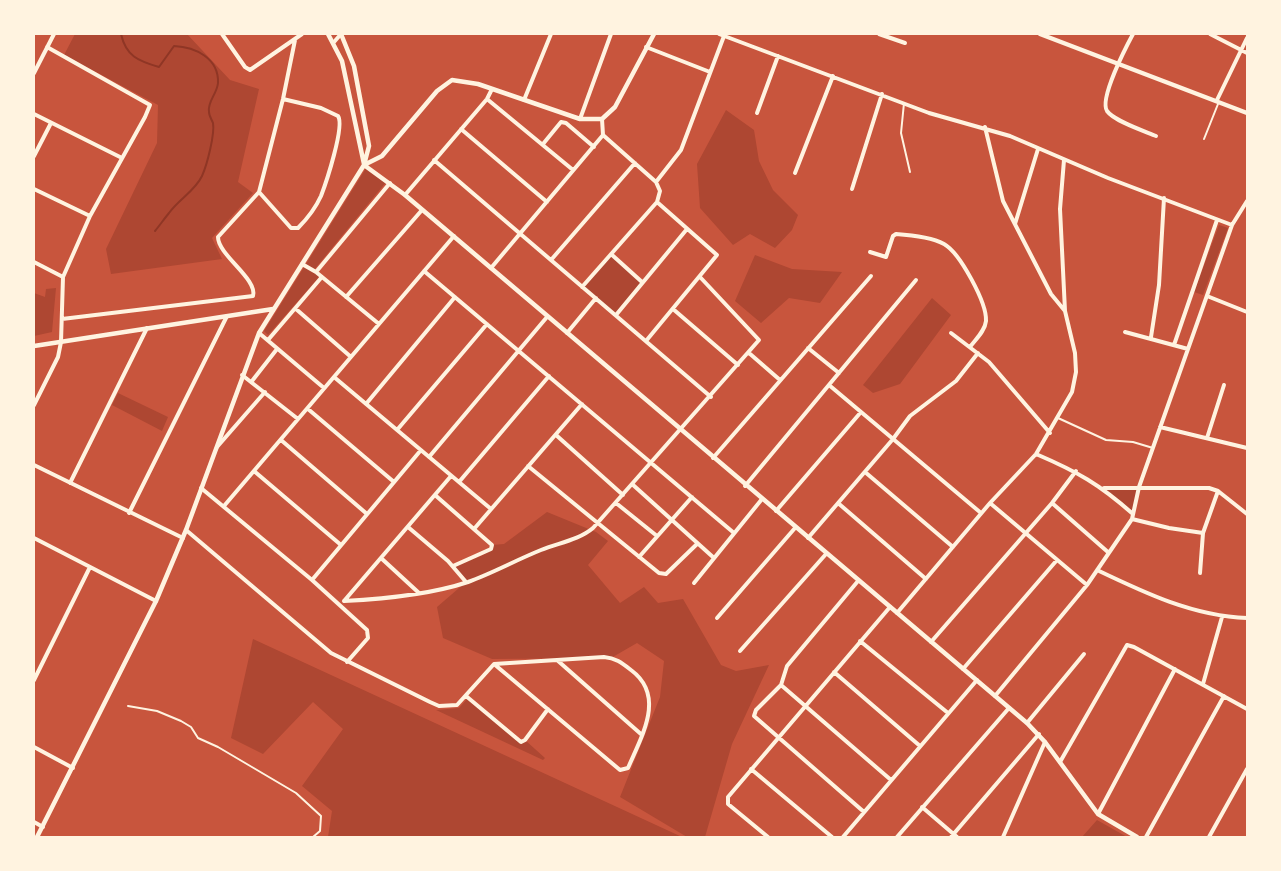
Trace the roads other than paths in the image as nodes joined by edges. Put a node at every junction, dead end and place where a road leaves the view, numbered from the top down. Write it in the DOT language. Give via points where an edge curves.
graph roads {
  1 [pos="54,34"];
  2 [pos="222,34"];
  3 [pos="302,34"];
  4 [pos="328,34"];
  5 [pos="341,34"];
  6 [pos="551,34"];
  7 [pos="612,34"];
  8 [pos="654,34"];
  9 [pos="719,34"];
  10 [pos="879,34"];
  11 [pos="1040,34"];
  12 [pos="1132,34"];
  13 [pos="1210,34"];
  14 [pos="724,36"];
  15 [pos="1247,38"];
  16 [pos="295,40"];
  17 [pos="334,42"];
  18 [pos="906,43"];
  19 [pos="646,47"];
  20 [pos="47,48"];
  21 [pos="1242,50"];
  22 [pos="1247,53"];
  23 [pos="778,56"];
  24 [pos="1119,64"];
  25 [pos="710,72"];
  26 [pos="34,73"];
  27 [pos="833,76"];
  28 [pos="492,89"];
  29 [pos="882,94"];
  30 [pos="487,99"];
  31 [pos="284,100"];
  32 [pos="524,100"];
  33 [pos="1218,101"];
  34 [pos="904,104"];
  35 [pos="757,113"];
  36 [pos="1247,113"];
  37 [pos="34,114"];
  38 [pos="580,119"];
  39 [pos="602,119"];
  40 [pos="51,123"];
  41 [pos="985,128"];
  42 [pos="461,129"];
  43 [pos="603,135"];
  44 [pos="1156,136"];
  45 [pos="1204,139"];
  46 [pos="542,144"];
  47 [pos="594,147"];
  48 [pos="1038,149"];
  49 [pos="34,156"];
  50 [pos="122,158"];
  51 [pos="434,160"];
  52 [pos="1064,160"];
  53 [pos="635,163"];
  54 [pos="364,165"];
  55 [pos="573,170"];
  56 [pos="910,172"];
  57 [pos="795,173"];
  58 [pos="656,182"];
  59 [pos="390,183"];
  60 [pos="34,189"];
  61 [pos="852,189"];
  62 [pos="259,192"];
  63 [pos="405,195"];
  64 [pos="1164,198"];
  65 [pos="1247,201"];
  66 [pos="548,202"];
  67 [pos="656,202"];
  68 [pos="422,210"];
  69 [pos="90,216"];
  70 [pos="1217,220"];
  71 [pos="1015,224"];
  72 [pos="1232,225"];
  73 [pos="687,229"];
  74 [pos="520,234"];
  75 [pos="454,236"];
  76 [pos="870,252"];
  77 [pos="611,254"];
  78 [pos="551,260"];
  79 [pos="34,262"];
  80 [pos="302,264"];
  81 [pos="491,268"];
  82 [pos="424,271"];
  83 [pos="316,272"];
  84 [pos="870,276"];
  85 [pos="63,277"];
  86 [pos="700,277"];
  87 [pos="321,278"];
  88 [pos="916,280"];
  89 [pos="642,282"];
  90 [pos="582,286"];
  91 [pos="1207,296"];
  92 [pos="455,297"];
  93 [pos="346,298"];
  94 [pos="596,298"];
  95 [pos="272,309"];
  96 [pos="296,309"];
  97 [pos="673,309"];
  98 [pos="1065,311"];
  99 [pos="1247,312"];
  100 [pos="228,315"];
  101 [pos="616,315"];
  102 [pos="547,317"];
  103 [pos="62,319"];
  104 [pos="379,324"];
  105 [pos="488,324"];
  106 [pos="148,327"];
  107 [pos="1125,332"];
  108 [pos="258,333"];
  109 [pos="567,333"];
  110 [pos="951,333"];
  111 [pos="1151,337"];
  112 [pos="268,340"];
  113 [pos="646,341"];
  114 [pos="61,342"];
  115 [pos="1174,345"];
  116 [pos="34,346"];
  117 [pos="970,346"];
  118 [pos="808,348"];
  119 [pos="277,349"];
  120 [pos="1188,349"];
  121 [pos="518,350"];
  122 [pos="749,353"];
  123 [pos="978,353"];
  124 [pos="351,357"];
  125 [pos="738,365"];
  126 [pos="839,374"];
  127 [pos="242,375"];
  128 [pos="549,376"];
  129 [pos="334,377"];
  130 [pos="780,380"];
  131 [pos="252,381"];
  132 [pos="829,385"];
  133 [pos="1224,385"];
  134 [pos="324,388"];
  135 [pos="265,392"];
  136 [pos="711,397"];
  137 [pos="366,404"];
  138 [pos="582,404"];
  139 [pos="34,406"];
  140 [pos="308,409"];
  141 [pos="862,412"];
  142 [pos="1058,418"];
  143 [pos="298,419"];
  144 [pos="1160,427"];
  145 [pos="680,429"];
  146 [pos="397,430"];
  147 [pos="1050,433"];
  148 [pos="556,435"];
  149 [pos="1207,438"];
  150 [pos="893,439"];
  151 [pos="281,440"];
  152 [pos="1247,446"];
  153 [pos="1154,448"];
  154 [pos="216,449"];
  155 [pos="421,450"];
  156 [pos="1036,454"];
  157 [pos="429,457"];
  158 [pos="713,458"];
  159 [pos="650,462"];
  160 [pos="34,465"];
  161 [pos="528,466"];
  162 [pos="254,471"];
  163 [pos="1076,471"];
  164 [pos="865,472"];
  165 [pos="451,476"];
  166 [pos="394,482"];
  167 [pos="459,482"];
  168 [pos="70,483"];
  169 [pos="632,484"];
  170 [pos="745,486"];
  171 [pos="1139,487"];
  172 [pos="201,488"];
  173 [pos="1104,488"];
  174 [pos="1218,491"];
  175 [pos="435,495"];
  176 [pos="623,495"];
  177 [pos="692,497"];
  178 [pos="762,499"];
  179 [pos="616,503"];
  180 [pos="990,503"];
  181 [pos="1052,503"];
  182 [pos="838,504"];
  183 [pos="224,506"];
  184 [pos="491,509"];
  185 [pos="776,512"];
  186 [pos="129,513"];
  187 [pos="981,513"];
  188 [pos="367,514"];
  189 [pos="1247,514"];
  190 [pos="1132,516"];
  191 [pos="672,520"];
  192 [pos="598,524"];
  193 [pos="408,527"];
  194 [pos="795,528"];
  195 [pos="474,529"];
  196 [pos="186,530"];
  197 [pos="734,533"];
  198 [pos="1025,533"];
  199 [pos="1203,533"];
  200 [pos="657,536"];
  201 [pos="34,538"];
  202 [pos="183,538"];
  203 [pos="808,538"];
  204 [pos="697,544"];
  205 [pos="341,545"];
  206 [pos="953,546"];
  207 [pos="1108,553"];
  208 [pos="826,554"];
  209 [pos="638,557"];
  210 [pos="381,558"];
  211 [pos="714,558"];
  212 [pos="1057,560"];
  213 [pos="453,566"];
  214 [pos="90,567"];
  215 [pos="1097,570"];
  216 [pos="1200,573"];
  217 [pos="926,579"];
  218 [pos="312,580"];
  219 [pos="858,581"];
  220 [pos="466,582"];
  221 [pos="694,583"];
  222 [pos="1087,585"];
  223 [pos="420,593"];
  224 [pos="156,601"];
  225 [pos="344,601"];
  226 [pos="339,606"];
  227 [pos="890,607"];
  228 [pos="896,613"];
  229 [pos="1222,617"];
  230 [pos="717,618"];
  231 [pos="1247,618"];
  232 [pos="860,641"];
  233 [pos="931,642"];
  234 [pos="740,652"];
  235 [pos="1084,654"];
  236 [pos="557,660"];
  237 [pos="347,662"];
  238 [pos="494,664"];
  239 [pos="963,669"];
  240 [pos="1175,669"];
  241 [pos="834,672"];
  242 [pos="34,680"];
  243 [pos="976,680"];
  244 [pos="1203,684"];
  245 [pos="781,685"];
  246 [pos="466,696"];
  247 [pos="995,696"];
  248 [pos="1224,696"];
  249 [pos="128,706"];
  250 [pos="806,706"];
  251 [pos="1009,708"];
  252 [pos="548,709"];
  253 [pos="1247,709"];
  254 [pos="948,713"];
  255 [pos="1027,723"];
  256 [pos="1039,734"];
  257 [pos="642,735"];
  258 [pos="778,738"];
  259 [pos="1046,742"];
  260 [pos="920,746"];
  261 [pos="34,747"];
  262 [pos="1060,762"];
  263 [pos="73,768"];
  264 [pos="1247,769"];
  265 [pos="751,770"];
  266 [pos="891,780"];
  267 [pos="922,807"];
  268 [pos="864,812"];
  269 [pos="1098,814"];
  270 [pos="34,822"];
  271 [pos="43,826"];
  272 [pos="954,836"];
  273 [pos="38,837"];
  274 [pos="313,837"];
  275 [pos="768,837"];
  276 [pos="832,837"];
  277 [pos="843,837"];
  278 [pos="897,837"];
  279 [pos="1003,837"];
  280 [pos="1137,837"];
  281 [pos="1146,837"];
  282 [pos="1209,837"];
  1 -- 20 [label="street"];
  2 -- 16 [label="street" via="247,68 252,70"];
  3 -- 16 [label="street"];
  4 -- 17 [label="street"];
  5 -- 17 [label="street"];
  5 -- 54 [label="street" via="354,66 367,138 369,150"];
  6 -- 32 [label="street"];
  7 -- 38 [label="street"];
  8 -- 19 [label="street"];
  9 -- 14 [label="street"];
  10 -- 18 [label="street"];
  11 -- 24 [label="street"];
  12 -- 24 [label="street"];
  13 -- 21 [label="street"];
  14 -- 23 [label="street"];
  14 -- 25 [label="street"];
  15 -- 21 [label="street"];
  16 -- 31 [label="street"];
  17 -- 54 [label="street" via="342,61"];
  19 -- 25 [label="street"];
  19 -- 39 [label="street" via="615,107"];
  20 -- 26 [label="street"];
  20 -- 50 [label="street" via="148,102 150,108"];
  21 -- 22 [label="street"];
  21 -- 33 [label="street"];
  23 -- 27 [label="street"];
  23 -- 35 [label="street"];
  24 -- 33 [label="street"];
  24 -- 44 [label="street" via="1106,100 1108,111"];
  25 -- 58 [label="street" via="681,150"];
  27 -- 29 [label="street"];
  27 -- 57 [label="street"];
  28 -- 30 [label="street"];
  28 -- 32 [label="street"];
  28 -- 54 [label="street" via="465,80 448,82 382,156"];
  29 -- 34 [label="street"];
  29 -- 61 [label="street"];
  30 -- 42 [label="street"];
  30 -- 46 [label="street"];
  31 -- 62 [label="street"];
  31 -- 62 [label="street" via="338,116 340,122 321,196 300,226 293,229"];
  32 -- 38 [label="street"];
  33 -- 36 [label="street"];
  33 -- 45 [label="lane"];
  34 -- 41 [label="street"];
  34 -- 56 [label="lane" via="901,133"];
  37 -- 40 [label="street"];
  38 -- 39 [label="street"];
  39 -- 43 [label="street"];
  40 -- 49 [label="street"];
  40 -- 50 [label="street"];
  41 -- 48 [label="street"];
  41 -- 71 [label="street" via="1003,201"];
  42 -- 51 [label="street"];
  42 -- 66 [label="street"];
  43 -- 47 [label="street"];
  43 -- 53 [label="street"];
  46 -- 47 [label="street" via="558,124 564,122"];
  46 -- 55 [label="street"];
  47 -- 55 [label="street"];
  48 -- 52 [label="street"];
  48 -- 71 [label="street"];
  50 -- 69 [label="street"];
  51 -- 63 [label="street"];
  51 -- 74 [label="street"];
  52 -- 64 [label="street"];
  52 -- 98 [label="street" via="1060,209"];
  53 -- 58 [label="street"];
  53 -- 78 [label="street"];
  54 -- 59 [label="street"];
  54 -- 80 [label="street"];
  55 -- 66 [label="street"];
  58 -- 67 [label="street" via="660,191"];
  59 -- 63 [label="street"];
  59 -- 83 [label="street"];
  60 -- 69 [label="street"];
  62 -- 103 [label="street" via="218,240 252,287 254,295"];
  63 -- 68 [label="street"];
  64 -- 70 [label="street"];
  64 -- 111 [label="street" via="1159,285"];
  65 -- 72 [label="street"];
  66 -- 74 [label="street"];
  67 -- 73 [label="street"];
  67 -- 77 [label="street"];
  68 -- 75 [label="street"];
  68 -- 93 [label="street"];
  69 -- 85 [label="street"];
  70 -- 72 [label="street"];
  70 -- 115 [label="street"];
  71 -- 98 [label="street" via="1051,294"];
  72 -- 91 [label="street"];
  73 -- 86 [label="street" via="716,253"];
  73 -- 89 [label="street"];
  74 -- 78 [label="street"];
  74 -- 81 [label="street"];
  75 -- 81 [label="street"];
  75 -- 82 [label="street"];
  76 -- 117 [label="street" via="886,257 896,234 933,240 952,251 978,293 986,319 981,333"];
  77 -- 89 [label="street"];
  77 -- 90 [label="street"];
  78 -- 90 [label="street"];
  79 -- 85 [label="street"];
  80 -- 83 [label="street"];
  80 -- 95 [label="street"];
  81 -- 102 [label="street"];
  82 -- 92 [label="street"];
  82 -- 104 [label="street"];
  83 -- 87 [label="street"];
  84 -- 118 [label="street"];
  85 -- 103 [label="street"];
  86 -- 97 [label="street"];
  86 -- 122 [label="street" via="758,337"];
  87 -- 93 [label="street"];
  87 -- 96 [label="street"];
  88 -- 126 [label="street"];
  89 -- 101 [label="street"];
  90 -- 94 [label="street"];
  91 -- 99 [label="street"];
  91 -- 120 [label="street"];
  92 -- 105 [label="street"];
  92 -- 137 [label="street"];
  93 -- 104 [label="street"];
  94 -- 101 [label="street"];
  94 -- 109 [label="street"];
  95 -- 100 [label="street"];
  95 -- 108 [label="street"];
  96 -- 112 [label="street"];
  96 -- 124 [label="street"];
  97 -- 113 [label="street"];
  97 -- 125 [label="street"];
  98 -- 142 [label="street" via="1076,372 1072,392"];
  100 -- 106 [label="street"];
  100 -- 186 [label="street"];
  101 -- 113 [label="street"];
  102 -- 109 [label="street"];
  102 -- 121 [label="street"];
  103 -- 114 [label="street"];
  104 -- 124 [label="street"];
  105 -- 121 [label="street"];
  105 -- 146 [label="street"];
  106 -- 114 [label="street"];
  106 -- 168 [label="street"];
  107 -- 111 [label="street"];
  108 -- 112 [label="street"];
  108 -- 127 [label="street"];
  109 -- 145 [label="street"];
  110 -- 117 [label="street"];
  111 -- 115 [label="street"];
  112 -- 119 [label="street"];
  113 -- 136 [label="street"];
  114 -- 116 [label="street"];
  114 -- 139 [label="street" via="58,357"];
  115 -- 120 [label="street"];
  117 -- 123 [label="street"];
  118 -- 126 [label="street"];
  118 -- 130 [label="street"];
  119 -- 131 [label="street"];
  119 -- 134 [label="street"];
  120 -- 144 [label="street"];
  121 -- 128 [label="street"];
  121 -- 157 [label="street"];
  122 -- 125 [label="street"];
  122 -- 130 [label="street"];
  123 -- 147 [label="street"];
  123 -- 150 [label="street" via="956,381 910,416"];
  124 -- 129 [label="street"];
  125 -- 136 [label="street"];
  126 -- 132 [label="street"];
  127 -- 131 [label="street"];
  127 -- 154 [label="street"];
  128 -- 138 [label="street"];
  128 -- 167 [label="street"];
  129 -- 134 [label="street"];
  129 -- 137 [label="street"];
  130 -- 158 [label="street"];
  131 -- 135 [label="street"];
  132 -- 141 [label="street"];
  132 -- 170 [label="street"];
  133 -- 149 [label="street"];
  134 -- 140 [label="street"];
  135 -- 143 [label="street"];
  135 -- 154 [label="street"];
  136 -- 145 [label="street"];
  137 -- 146 [label="street"];
  138 -- 148 [label="street"];
  138 -- 159 [label="street"];
  140 -- 143 [label="street"];
  140 -- 166 [label="street"];
  141 -- 150 [label="street"];
  141 -- 185 [label="street"];
  142 -- 147 [label="street"];
  142 -- 153 [label="lane" via="1106,440"];
  143 -- 151 [label="street"];
  144 -- 149 [label="street"];
  144 -- 153 [label="street"];
  145 -- 158 [label="street"];
  145 -- 159 [label="street"];
  146 -- 155 [label="street"];
  147 -- 156 [label="street"];
  148 -- 161 [label="street"];
  148 -- 176 [label="street"];
  149 -- 152 [label="street"];
  150 -- 164 [label="street"];
  150 -- 187 [label="street"];
  151 -- 162 [label="street"];
  151 -- 188 [label="street"];
  153 -- 171 [label="street"];
  154 -- 172 [label="street"];
  155 -- 157 [label="street"];
  155 -- 166 [label="street"];
  156 -- 163 [label="street"];
  156 -- 180 [label="street"];
  157 -- 165 [label="street"];
  158 -- 170 [label="street"];
  159 -- 169 [label="street"];
  159 -- 177 [label="street"];
  160 -- 168 [label="street"];
  161 -- 184 [label="street"];
  161 -- 192 [label="street"];
  162 -- 183 [label="street"];
  162 -- 205 [label="street"];
  163 -- 173 [label="street"];
  163 -- 181 [label="street"];
  164 -- 182 [label="street"];
  164 -- 206 [label="street"];
  165 -- 167 [label="street"];
  165 -- 175 [label="street"];
  166 -- 188 [label="street"];
  167 -- 184 [label="street"];
  168 -- 186 [label="street"];
  169 -- 176 [label="street"];
  169 -- 191 [label="street"];
  170 -- 178 [label="street"];
  171 -- 173 [label="street"];
  171 -- 174 [label="street" via="1199,486"];
  171 -- 190 [label="street"];
  172 -- 183 [label="street"];
  172 -- 196 [label="street"];
  173 -- 190 [label="street"];
  174 -- 189 [label="street"];
  174 -- 199 [label="street"];
  175 -- 193 [label="street"];
  175 -- 195 [label="street"];
  176 -- 179 [label="street"];
  177 -- 191 [label="street"];
  177 -- 197 [label="street"];
  178 -- 185 [label="street"];
  178 -- 197 [label="street"];
  179 -- 192 [label="street"];
  179 -- 200 [label="street"];
  180 -- 187 [label="street"];
  180 -- 198 [label="street"];
  181 -- 198 [label="street"];
  181 -- 207 [label="street"];
  182 -- 203 [label="street"];
  182 -- 217 [label="street"];
  183 -- 218 [label="street"];
  184 -- 195 [label="street"];
  185 -- 194 [label="street"];
  186 -- 202 [label="street"];
  187 -- 206 [label="street"];
  188 -- 205 [label="street"];
  190 -- 199 [label="street" via="1169,528"];
  190 -- 207 [label="street"];
  191 -- 200 [label="street"];
  191 -- 204 [label="street"];
  192 -- 209 [label="street"];
  192 -- 220 [label="street" via="582,535"];
  193 -- 210 [label="street"];
  193 -- 213 [label="street"];
  194 -- 203 [label="street"];
  194 -- 230 [label="street"];
  195 -- 213 [label="street" via="492,545 491,549"];
  196 -- 202 [label="street"];
  196 -- 237 [label="street" via="319,645"];
  197 -- 211 [label="street"];
  198 -- 212 [label="street"];
  198 -- 233 [label="street"];
  199 -- 216 [label="street"];
  200 -- 209 [label="street"];
  201 -- 214 [label="street"];
  202 -- 224 [label="street"];
  203 -- 208 [label="street"];
  204 -- 209 [label="street" via="666,574 656,571"];
  204 -- 211 [label="street"];
  205 -- 218 [label="street"];
  206 -- 217 [label="street"];
  207 -- 215 [label="street"];
  208 -- 219 [label="street"];
  208 -- 234 [label="street"];
  210 -- 223 [label="street"];
  210 -- 225 [label="street"];
  211 -- 221 [label="street"];
  212 -- 222 [label="street"];
  212 -- 239 [label="street"];
  213 -- 220 [label="street"];
  214 -- 224 [label="street"];
  214 -- 242 [label="street"];
  215 -- 222 [label="street"];
  215 -- 229 [label="street" via="1178,606"];
  217 -- 228 [label="street"];
  218 -- 226 [label="street"];
  219 -- 227 [label="street"];
  219 -- 245 [label="street" via="787,666"];
  220 -- 223 [label="street"];
  222 -- 247 [label="street"];
  223 -- 225 [label="street"];
  224 -- 263 [label="street"];
  225 -- 226 [label="street"];
  226 -- 237 [label="street" via="369,633"];
  227 -- 228 [label="street"];
  227 -- 232 [label="street"];
  228 -- 233 [label="street"];
  229 -- 231 [label="street"];
  229 -- 244 [label="street"];
  232 -- 241 [label="street"];
  232 -- 254 [label="street"];
  233 -- 239 [label="street"];
  235 -- 255 [label="street"];
  236 -- 238 [label="street"];
  236 -- 257 [label="street"];
  236 -- 257 [label="street" via="612,657 638,674 648,688 650,705"];
  237 -- 246 [label="street" via="439,706 457,705"];
  238 -- 246 [label="street"];
  238 -- 252 [label="street"];
  239 -- 243 [label="street"];
  240 -- 244 [label="street"];
  240 -- 262 [label="street" via="1134,647 1124,646"];
  240 -- 269 [label="street"];
  241 -- 250 [label="street"];
  241 -- 260 [label="street"];
  243 -- 247 [label="street"];
  243 -- 254 [label="street"];
  244 -- 248 [label="street"];
  245 -- 250 [label="street"];
  245 -- 258 [label="street" via="756,710 755,718"];
  246 -- 252 [label="street" via="518,741 525,740"];
  247 -- 251 [label="street"];
  248 -- 253 [label="street"];
  248 -- 281 [label="street"];
  249 -- 274 [label="lane" via="157,711 181,721 191,727 198,738 296,793 321,816 320,831"];
  250 -- 258 [label="street"];
  250 -- 266 [label="street"];
  251 -- 255 [label="street"];
  251 -- 267 [label="street"];
  252 -- 257 [label="street" via="620,770 628,768"];
  254 -- 260 [label="street"];
  255 -- 256 [label="street"];
  256 -- 259 [label="street"];
  256 -- 272 [label="street"];
  258 -- 265 [label="street"];
  258 -- 268 [label="street"];
  259 -- 262 [label="street"];
  259 -- 279 [label="street"];
  260 -- 266 [label="street"];
  261 -- 263 [label="street"];
  262 -- 269 [label="street"];
  263 -- 271 [label="street"];
  264 -- 282 [label="street"];
  265 -- 275 [label="street" via="729,794 728,804"];
  265 -- 276 [label="street"];
  266 -- 268 [label="street"];
  267 -- 272 [label="street"];
  267 -- 278 [label="street"];
  268 -- 277 [label="street"];
  269 -- 280 [label="street"];
  270 -- 271 [label="street"];
  271 -- 273 [label="street"];
}
